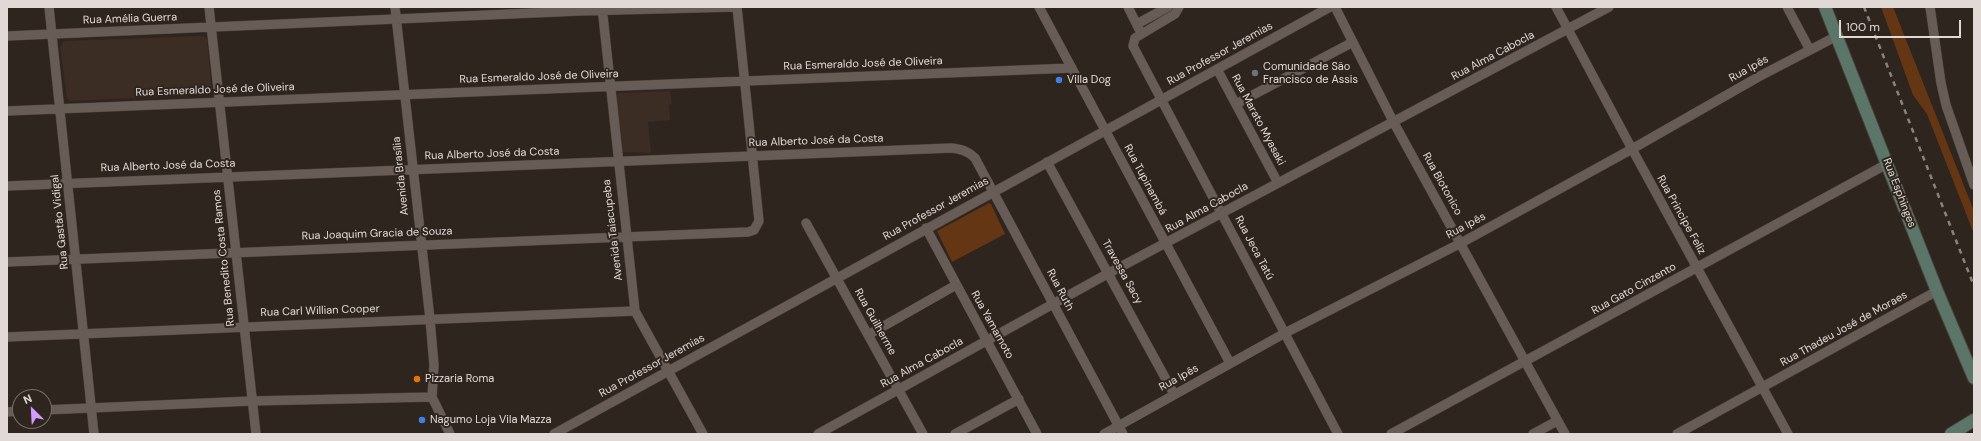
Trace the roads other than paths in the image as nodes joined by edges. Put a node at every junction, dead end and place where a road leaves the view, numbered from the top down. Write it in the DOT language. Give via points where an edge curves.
graph roads {
  1 [pos="49,7"];
  2 [pos="209,7"];
  3 [pos="395,7"];
  4 [pos="734,7"];
  5 [pos="737,7"];
  6 [pos="1039,7"];
  7 [pos="1128,7"];
  8 [pos="1168,7"];
  9 [pos="1179,7"];
  10 [pos="1330,7"];
  11 [pos="1335,7"];
  12 [pos="1556,7"];
  13 [pos="1609,7"];
  14 [pos="1787,7"];
  15 [pos="1825,7"];
  16 [pos="1930,7"];
  17 [pos="602,9"];
  18 [pos="396,19"];
  19 [pos="1137,24"];
  20 [pos="212,28"];
  21 [pos="1568,30"];
  22 [pos="1141,33"];
  23 [pos="52,34"];
  24 [pos="7,36"];
  25 [pos="1837,36"];
  26 [pos="1353,42"];
  27 [pos="1810,50"];
  28 [pos="1072,68"];
  29 [pos="1217,69"];
  30 [pos="745,80"];
  31 [pos="610,87"];
  32 [pos="405,93"];
  33 [pos="1162,99"];
  34 [pos="220,102"];
  35 [pos="1236,104"];
  36 [pos="60,109"];
  37 [pos="7,111"];
  38 [pos="1394,123"];
  39 [pos="1105,130"];
  40 [pos="1632,149"];
  41 [pos="752,155"];
  42 [pos="975,158"];
  43 [pos="617,161"];
  44 [pos="1047,162"];
  45 [pos="1887,164"];
  46 [pos="412,168"];
  47 [pos="228,176"];
  48 [pos="68,182"];
  49 [pos="1278,183"];
  50 [pos="1974,185"];
  51 [pos="7,186"];
  52 [pos="993,192"];
  53 [pos="1223,214"];
  54 [pos="806,223"];
  55 [pos="926,228"];
  56 [pos="625,237"];
  57 [pos="1461,243"];
  58 [pos="421,244"];
  59 [pos="1166,245"];
  60 [pos="236,252"];
  61 [pos="76,260"];
  62 [pos="7,262"];
  63 [pos="1696,268"];
  64 [pos="1109,273"];
  65 [pos="836,277"];
  66 [pos="956,285"];
  67 [pos="1937,292"];
  68 [pos="1054,304"];
  69 [pos="634,311"];
  70 [pos="430,319"];
  71 [pos="244,326"];
  72 [pos="1286,333"];
  73 [pos="83,334"];
  74 [pos="868,335"];
  75 [pos="7,337"];
  76 [pos="987,340"];
  77 [pos="1526,361"];
  78 [pos="1230,363"];
  79 [pos="668,371"];
  80 [pos="1974,378"];
  81 [pos="1762,388"];
  82 [pos="900,390"];
  83 [pos="1174,394"];
  84 [pos="432,397"];
  85 [pos="1018,399"];
  86 [pos="252,401"];
  87 [pos="92,408"];
  88 [pos="52,410"];
  89 [pos="1974,420"];
  90 [pos="1557,421"];
  91 [pos="1121,430"];
  92 [pos="94,434"];
  93 [pos="256,434"];
  94 [pos="450,434"];
  95 [pos="554,434"];
  96 [pos="703,434"];
  97 [pos="818,434"];
  98 [pos="923,434"];
  99 [pos="955,434"];
  100 [pos="1037,434"];
  101 [pos="1104,434"];
  102 [pos="1338,434"];
  103 [pos="1392,434"];
  104 [pos="1533,434"];
  105 [pos="1565,434"];
  106 [pos="1677,434"];
  107 [pos="1788,434"];
  108 [pos="1951,434"];
  1 -- 23 [label="street, Rua Gastão Vidigal"];
  2 -- 20 [label="street, Rua Benedito Costa Ramos"];
  3 -- 18 [label="street, Avenida Brasília"];
  4 -- 17 [label="street, Rua Amélia Guerra"];
  5 -- 30 [label="street"];
  6 -- 28 [label="street, Rua Tupinambá"];
  7 -- 19 [label="street"];
  8 -- 19 [label="street"];
  9 -- 22 [label="street" via="1175,14"];
  10 -- 29 [label="street, Rua Professor Jeremias"];
  11 -- 26 [label="street, Rua Biotonico"];
  12 -- 21 [label="street, Rua Principe Feliz"];
  13 -- 21 [label="street, Rua Alma Cabocla"];
  14 -- 27 [label="street"];
  15 -- 25 [label="street, Rua Esphinges"];
  16 -- 50 [label="street" via="1946,105"];
  17 -- 18 [label="street, Rua Amélia Guerra"];
  17 -- 31 [label="street, Avenida Taiacupeba"];
  18 -- 20 [label="street, Rua Amélia Guerra"];
  18 -- 32 [label="street, Avenida Brasília"];
  19 -- 22 [label="street"];
  20 -- 23 [label="street, Rua Amélia Guerra"];
  20 -- 34 [label="street, Rua Benedito Costa Ramos"];
  21 -- 38 [label="street, Rua Alma Cabocla"];
  21 -- 40 [label="street, Rua Principe Feliz"];
  22 -- 33 [label="street, Rua Jeca Tatú" via="1135,38 1133,46"];
  23 -- 24 [label="street, Rua Amélia Guerra"];
  23 -- 36 [label="street, Rua Gastão Vidigal"];
  25 -- 27 [label="street, Rua Ipês"];
  25 -- 45 [label="street, Rua Esphinges"];
  26 -- 35 [label="street"];
  26 -- 38 [label="street, Rua Biotonico"];
  27 -- 40 [label="street, Rua Ipês"];
  28 -- 30 [label="street, Rua Esmeraldo José de Oliveira"];
  28 -- 39 [label="street, Rua Tupinambá"];
  29 -- 33 [label="street, Rua Professor Jeremias"];
  29 -- 35 [label="street, Rua Marato Myasaki"];
  30 -- 31 [label="street, Rua Esmeraldo José de Oliveira"];
  30 -- 41 [label="street"];
  31 -- 32 [label="street, Rua Esmeraldo José de Oliveira"];
  31 -- 43 [label="street, Avenida Taiacupeba"];
  32 -- 34 [label="street, Rua Esmeraldo José de Oliveira"];
  32 -- 46 [label="street, Avenida Brasília"];
  33 -- 39 [label="street, Rua Professor Jeremias"];
  33 -- 53 [label="street, Rua Jeca Tatú"];
  34 -- 36 [label="street, Rua Esmeraldo José de Oliveira"];
  34 -- 47 [label="street, Rua Benedito Costa Ramos"];
  35 -- 49 [label="street, Rua Marato Myasaki"];
  36 -- 37 [label="street, Rua Esmeraldo José de Oliveira"];
  36 -- 48 [label="street, Rua Gastão Vidigal"];
  38 -- 49 [label="street, Rua Alma Cabocla"];
  38 -- 57 [label="street, Rua Biotonico"];
  39 -- 44 [label="street, Rua Professor Jeremias"];
  39 -- 59 [label="street, Rua Tupinambá"];
  40 -- 57 [label="street, Rua Ipês"];
  40 -- 63 [label="street, Rua Principe Feliz"];
  41 -- 42 [label="street, Rua Alberto José da Costa" via="951,148 962,149"];
  41 -- 43 [label="street, Rua Alberto José da Costa"];
  41 -- 56 [label="street, Rua Joaquim Gracia de Souza" via="759,221 754,230"];
  42 -- 52 [label="street, Rua Ruth"];
  43 -- 46 [label="street, Rua Alberto José da Costa"];
  43 -- 56 [label="street, Avenida Taiacupeba"];
  44 -- 52 [label="street, Rua Professor Jeremias"];
  44 -- 64 [label="street, Travessa Sacy"];
  45 -- 63 [label="street, Rua Gato Cinzento"];
  45 -- 67 [label="street, Rua Esphinges"];
  46 -- 47 [label="street, Rua Alberto José da Costa"];
  46 -- 58 [label="street, Avenida Brasília"];
  47 -- 48 [label="street, Rua Alberto José da Costa"];
  47 -- 60 [label="street, Rua Benedito Costa Ramos"];
  48 -- 51 [label="street, Rua Alberto José da Costa"];
  48 -- 61 [label="street, Rua Gastão Vidigal"];
  49 -- 53 [label="street, Rua Alma Cabocla"];
  52 -- 55 [label="street, Rua Professor Jeremias"];
  52 -- 68 [label="street, Rua Ruth"];
  53 -- 59 [label="street, Rua Alma Cabocla"];
  53 -- 72 [label="street, Rua Jeca Tatú"];
  54 -- 65 [label="street, Rua Guilherme"];
  55 -- 65 [label="street, Rua Professor Jeremias"];
  55 -- 66 [label="street, Rua Yamamoto"];
  56 -- 58 [label="street, Rua Joaquim Gracia de Souza"];
  56 -- 69 [label="street, Avenida Taiacupeba"];
  57 -- 72 [label="street, Rua Ipês"];
  57 -- 77 [label="street, Rua Biotonico"];
  58 -- 60 [label="street, Rua Joaquim Gracia de Souza"];
  58 -- 70 [label="street, Avenida Brasília"];
  59 -- 64 [label="street, Rua Alma Cabocla"];
  59 -- 78 [label="street, Rua Tupinambá"];
  60 -- 61 [label="street, Rua Joaquim Gracia de Souza"];
  60 -- 71 [label="street, Rua Benedito Costa Ramos"];
  61 -- 62 [label="street, Rua Joaquim Gracia de Souza"];
  61 -- 73 [label="street, Rua Gastão Vidigal"];
  63 -- 77 [label="street, Rua Gato Cinzento"];
  63 -- 81 [label="street, Rua Principe Feliz"];
  64 -- 68 [label="street, Rua Alma Cabocla"];
  64 -- 83 [label="street, Travessa Sacy"];
  65 -- 74 [label="street, Rua Guilherme"];
  65 -- 79 [label="street, Rua Professor Jeremias"];
  66 -- 74 [label="street"];
  66 -- 76 [label="street, Rua Yamamoto"];
  67 -- 80 [label="street, Rua Esphinges"];
  67 -- 81 [label="street, Rua Thadeu José de Moraes"];
  68 -- 76 [label="street, Rua Alma Cabocla"];
  68 -- 91 [label="street, Rua Ruth"];
  69 -- 70 [label="street, Rua Carl Willian Cooper"];
  69 -- 79 [label="street, Avenida Taiacupeba"];
  70 -- 71 [label="street, Rua Carl Willian Cooper"];
  70 -- 84 [label="street, Avenida Brasília" via="434,365"];
  71 -- 73 [label="street, Rua Carl Willian Cooper"];
  71 -- 86 [label="street, Rua Benedito Costa Ramos"];
  72 -- 78 [label="street, Rua Ipês"];
  72 -- 102 [label="street, Rua Jeca Tatú"];
  73 -- 75 [label="street, Rua Carl Willian Cooper"];
  73 -- 87 [label="street, Rua Gastão Vidigal"];
  74 -- 82 [label="street, Rua Guilherme"];
  76 -- 82 [label="street, Rua Alma Cabocla"];
  76 -- 85 [label="street, Rua Yamamoto"];
  77 -- 90 [label="street, Rua Biotonico"];
  77 -- 103 [label="street, Rua Gato Cinzento"];
  78 -- 83 [label="street, Rua Ipês"];
  79 -- 95 [label="street, Rua Professor Jeremias"];
  79 -- 96 [label="street, Avenida Taiacupeba"];
  81 -- 106 [label="street, Rua Thadeu José de Moraes"];
  81 -- 107 [label="street, Rua Principe Feliz"];
  82 -- 97 [label="street, Rua Alma Cabocla"];
  82 -- 98 [label="street, Rua Guilherme"];
  83 -- 91 [label="street, Rua Ipês"];
  84 -- 86 [label="street"];
  84 -- 94 [label="street, Avenida Brasília"];
  85 -- 99 [label="street"];
  85 -- 100 [label="street, Rua Yamamoto"];
  86 -- 87 [label="street"];
  86 -- 93 [label="street, Rua Benedito Costa Ramos"];
  87 -- 88 [label="street"];
  87 -- 92 [label="street, Rua Gastão Vidigal"];
  89 -- 108 [label="street"];
  90 -- 104 [label="street"];
  90 -- 105 [label="street, Rua Biotonico"];
  91 -- 101 [label="street, Rua Ipês"];
}
